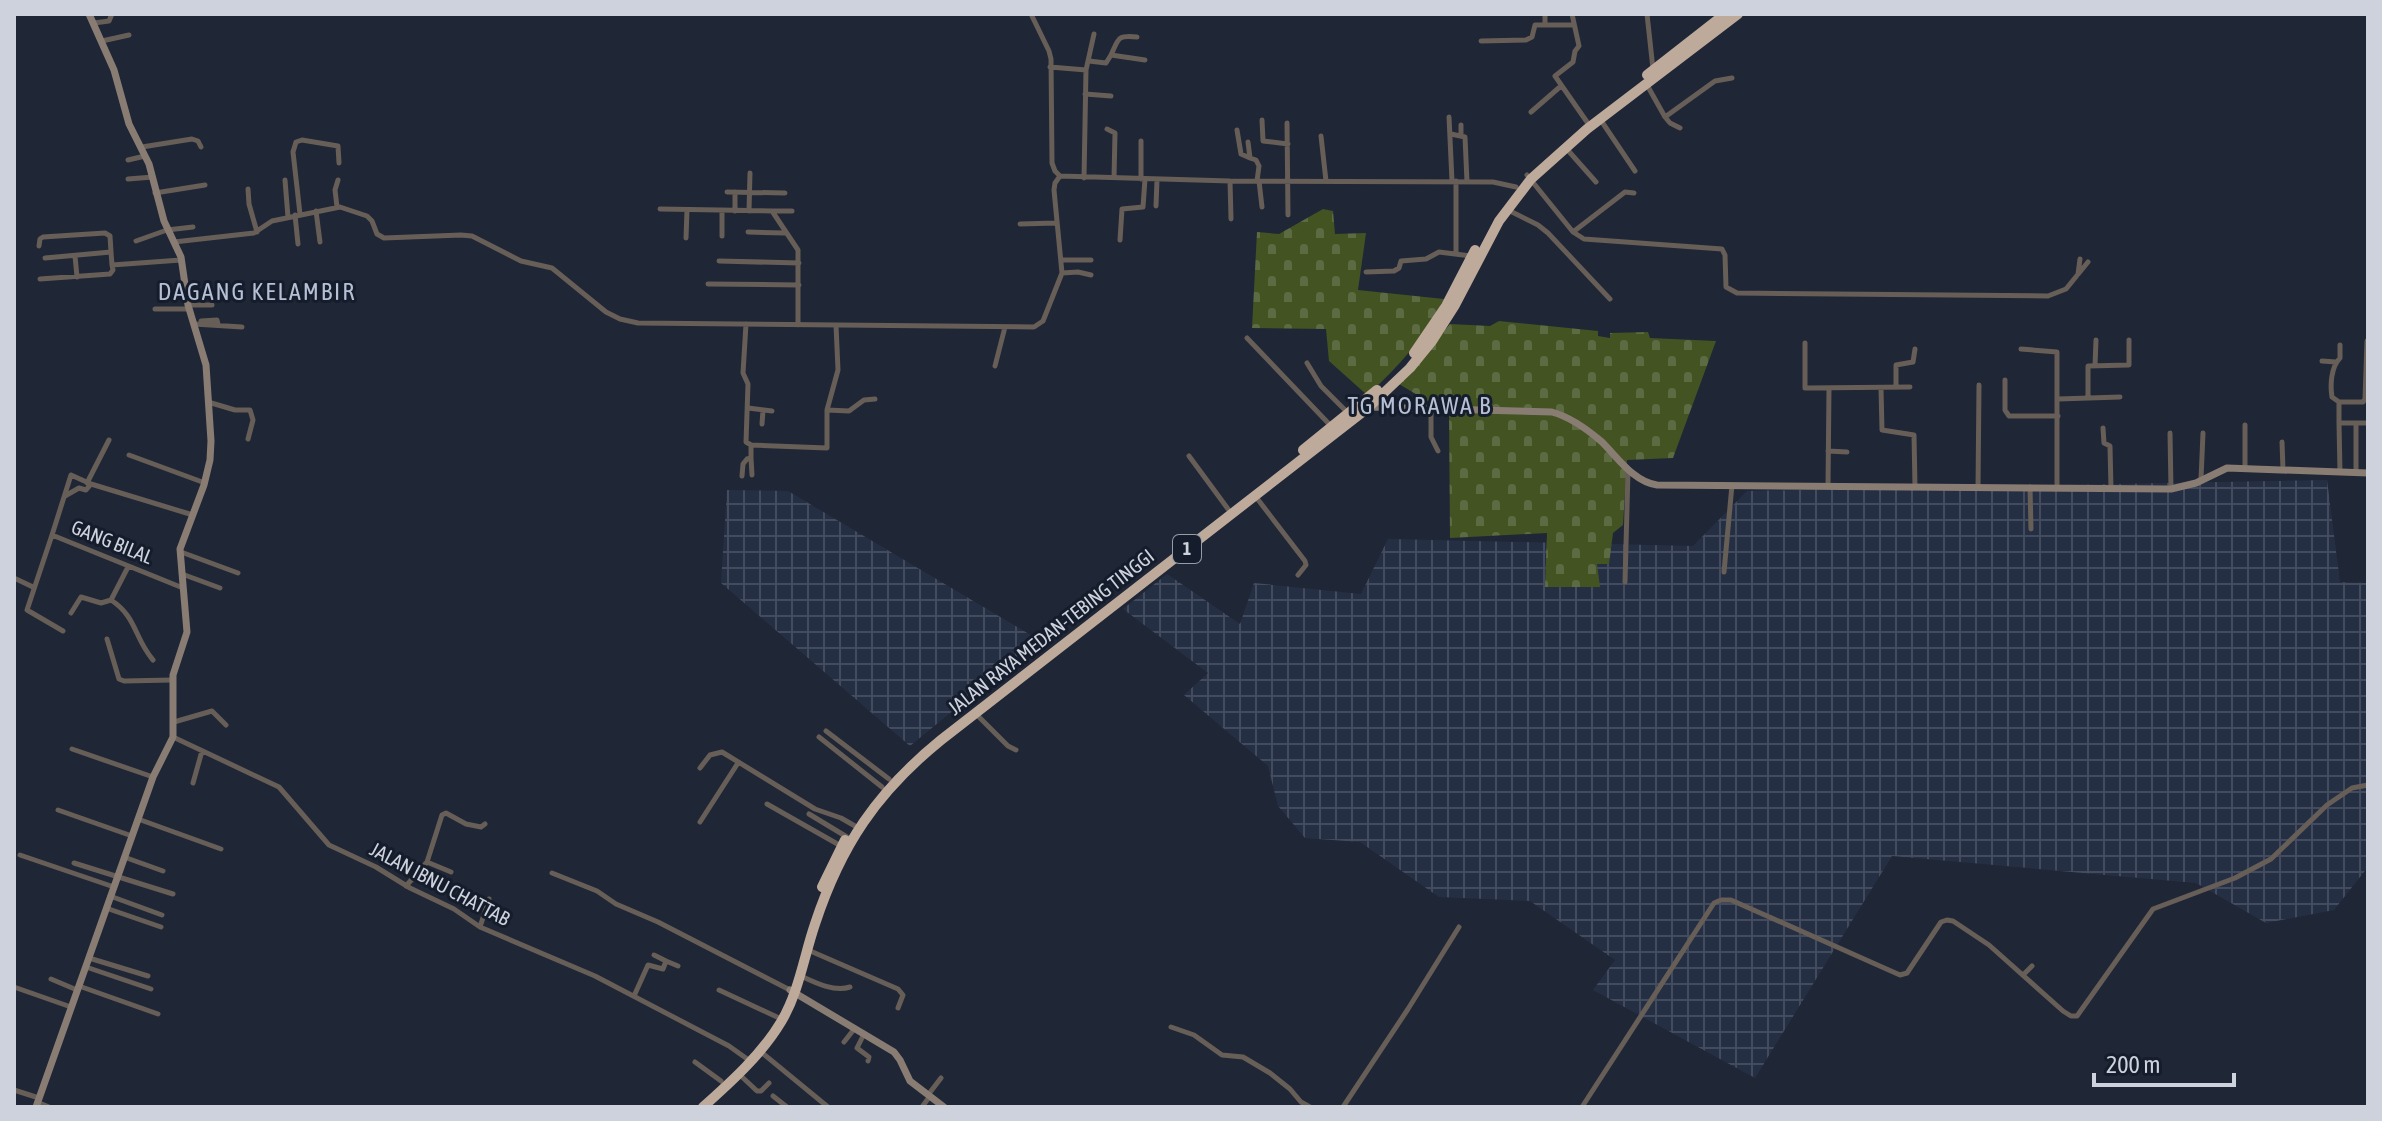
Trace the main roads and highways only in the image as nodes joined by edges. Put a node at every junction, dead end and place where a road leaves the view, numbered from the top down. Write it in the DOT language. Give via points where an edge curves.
graph roads {
  1 [pos="1738,14"];
  2 [pos="1722,20"];
  3 [pos="1529,177"];
  4 [pos="792,991"];
  5 [pos="748,1060"];
  6 [pos="693,1107"];
  7 [pos="703,1107"];
  1 -- 2 [label="highway, JALAN RAYA MEDAN-TEBING TINGGI / 1"];
  2 -- 3 [label="highway, JALAN RAYA MEDAN-TEBING TINGGI / 1"];
  2 -- 3 [label="highway, JALAN RAYA MEDAN-TEBING TINGGI / 1" via="1559,142"];
  3 -- 4 [label="highway, JALAN RAYA MEDAN-TEBING TINGGI / 1" via="1482,250 1455,305 1410,368 1369,407 915,762 879,799 828,889"];
  3 -- 4 [label="highway, JALAN RAYA MEDAN-TEBING TINGGI / 1" via="1500,208 1422,343 1384,384 955,721 885,783 844,842 821,891"];
  4 -- 5 [label="highway, JALAN RAYA MEDAN-TEBING TINGGI / 1"];
  4 -- 5 [label="highway, JALAN RAYA MEDAN-TEBING TINGGI / 1" via="783,1019"];
  5 -- 6 [label="highway, JALAN RAYA MEDAN-TEBING TINGGI / 1"];
  5 -- 7 [label="highway, JALAN RAYA MEDAN-TEBING TINGGI / 1"];
}
